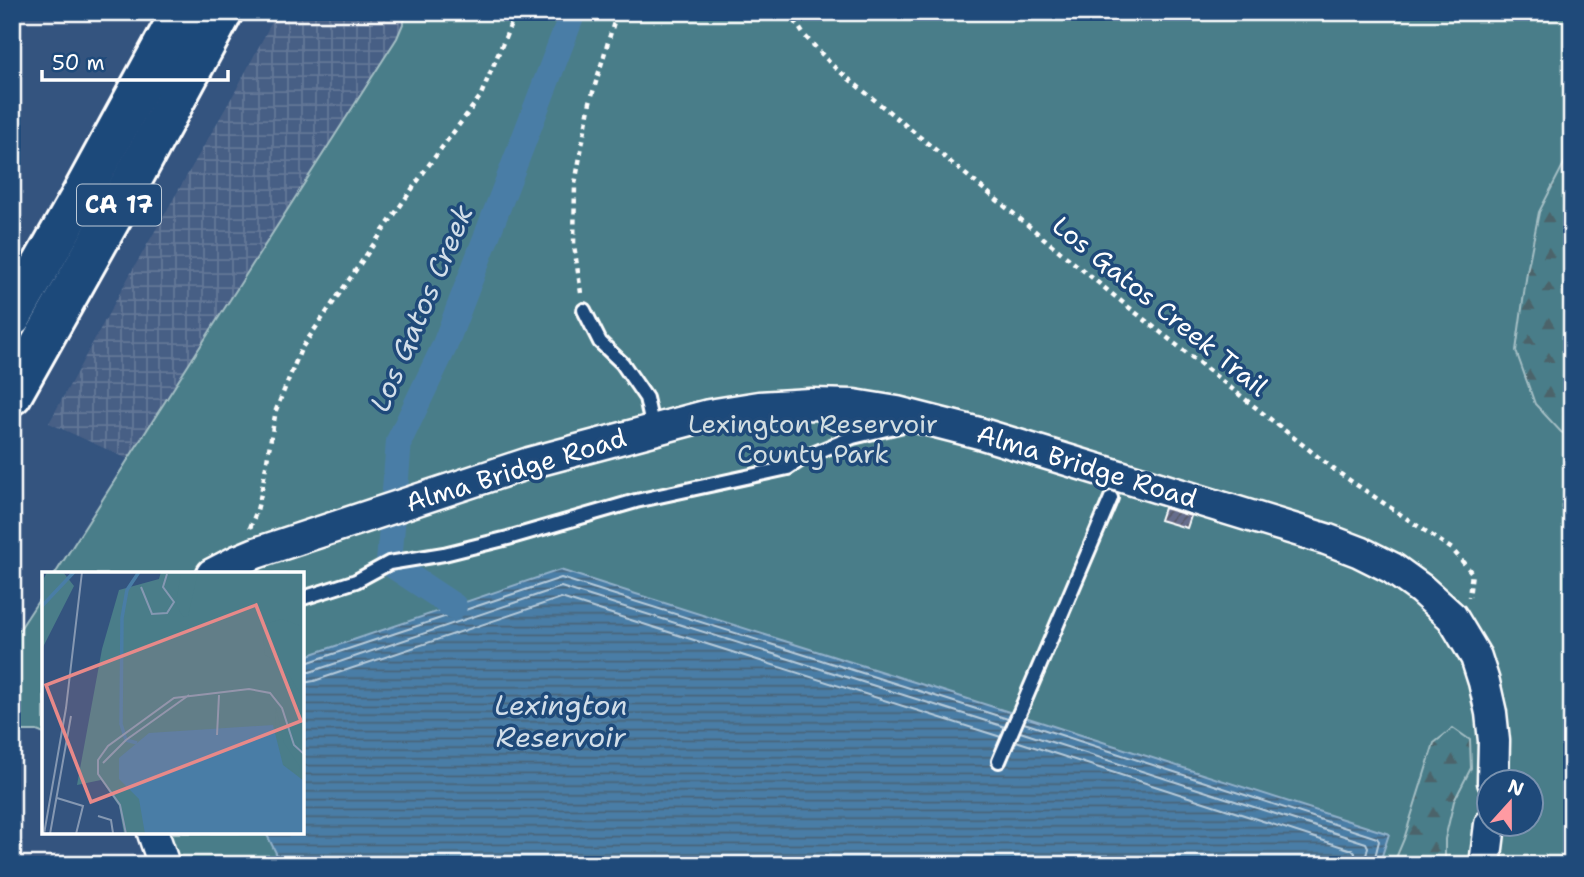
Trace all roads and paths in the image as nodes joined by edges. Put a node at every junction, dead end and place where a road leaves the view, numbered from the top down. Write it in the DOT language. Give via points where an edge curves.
graph roads {
  1 [pos="181,12"];
  2 [pos="223,12"];
  3 [pos="516,12"];
  4 [pos="617,12"];
  5 [pos="789,12"];
  6 [pos="584,310"];
  7 [pos="12,317"];
  8 [pos="12,395"];
  9 [pos="928,420"];
  10 [pos="653,429"];
  11 [pos="1111,498"];
  12 [pos="251,544"];
  13 [pos="216,572"];
  14 [pos="304,598"];
  15 [pos="1465,636"];
  16 [pos="999,761"];
  17 [pos="1493,768"];
  18 [pos="154,835"];
  19 [pos="1488,838"];
  20 [pos="164,865"];
  21 [pos="1485,865"];
  1 -- 7 [label="highway, CA 17"];
  2 -- 8 [label="highway, CA 17"];
  3 -- 12 [label="path" via="480,97 301,349 276,410"];
  4 -- 6 [label="path" via="590,102 575,184 573,245"];
  5 -- 15 [label="path, Los Gatos Creek Trail" via="833,66 1101,286 1336,471 1452,550 1472,573"];
  6 -- 10 [label="lane" via="600,342 622,363 646,398"];
  9 -- 10 [label="street, Alma Bridge Road" via="854,405 810,404 759,407"];
  9 -- 14 [label="lane" via="853,437 788,468 636,501 444,554 389,563 356,581"];
  9 -- 15 [label="street, Alma Bridge Road" via="1342,545 1406,578 1452,617"];
  10 -- 12 [label="street, Alma Bridge Road"];
  11 -- 16 [label="lane"];
  12 -- 13 [label="street, Alma Bridge Road" via="237,561"];
  15 -- 17 [label="street, Alma Bridge Road" via="1476,657 1491,713"];
  18 -- 20 [label="street"];
  19 -- 21 [label="street"];
}
